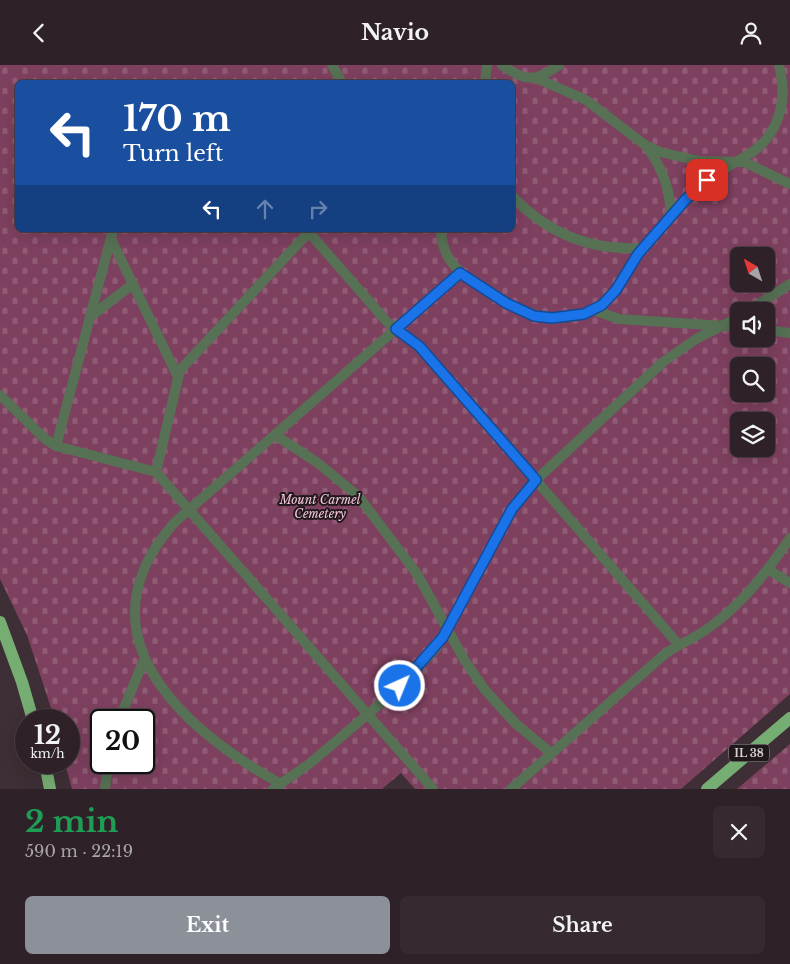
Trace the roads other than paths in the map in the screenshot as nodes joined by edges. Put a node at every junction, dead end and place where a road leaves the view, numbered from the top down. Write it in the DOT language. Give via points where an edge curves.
graph roads {
  1 [pos="332,65"];
  2 [pos="487,65"];
  3 [pos="502,65"];
  4 [pos="559,65"];
  5 [pos="779,65"];
  6 [pos="536,79"];
  7 [pos="340,80"];
  8 [pos="485,80"];
  9 [pos="645,145"];
  10 [pos="739,161"];
  11 [pos="790,184"];
  12 [pos="515,199"];
  13 [pos="670,218"];
  14 [pos="307,232"];
  15 [pos="309,232"];
  16 [pos="442,232"];
  17 [pos="112,234"];
  18 [pos="642,249"];
  19 [pos="460,273"];
  20 [pos="133,284"];
  21 [pos="790,285"];
  22 [pos="763,302"];
  23 [pos="593,310"];
  24 [pos="90,317"];
  25 [pos="730,321"];
  26 [pos="720,326"];
  27 [pos="730,327"];
  28 [pos="396,329"];
  29 [pos="775,331"];
  30 [pos="790,333"];
  31 [pos="178,377"];
  32 [pos="0,395"];
  33 [pos="275,435"];
  34 [pos="56,446"];
  35 [pos="156,471"];
  36 [pos="536,480"];
  37 [pos="188,510"];
  38 [pos="790,538"];
  39 [pos="769,570"];
  40 [pos="790,583"];
  41 [pos="0,622"];
  42 [pos="447,628"];
  43 [pos="679,645"];
  44 [pos="144,660"];
  45 [pos="30,709"];
  46 [pos="124,709"];
  47 [pos="367,715"];
  48 [pos="790,718"];
  49 [pos="551,753"];
  50 [pos="47,774"];
  51 [pos="107,774"];
  52 [pos="277,786"];
  53 [pos="50,789"];
  54 [pos="105,789"];
  55 [pos="433,789"];
  56 [pos="511,789"];
  57 [pos="707,789"];
  1 -- 7 [label="lane"];
  2 -- 8 [label="lane"];
  3 -- 6 [label="lane" via="516,74"];
  4 -- 6 [label="lane"];
  5 -- 10 [label="lane" via="783,91 777,121 763,144"];
  6 -- 9 [label="lane" via="596,107"];
  9 -- 10 [label="lane" via="685,159"];
  9 -- 13 [label="lane" via="656,159 667,185"];
  10 -- 11 [label="lane" via="752,164"];
  10 -- 13 [label="lane" via="696,189"];
  12 -- 18 [label="lane" via="540,220 574,240 602,248"];
  13 -- 18 [label="lane"];
  14 -- 31 [label="lane" via="184,364"];
  15 -- 28 [label="lane"];
  16 -- 19 [label="lane" via="449,261"];
  17 -- 20 [label="lane"];
  17 -- 24 [label="lane"];
  18 -- 23 [label="lane" via="616,290"];
  19 -- 23 [label="lane" via="506,303 534,316 552,318"];
  19 -- 28 [label="lane"];
  20 -- 24 [label="lane"];
  20 -- 31 [label="lane"];
  21 -- 22 [label="lane"];
  23 -- 26 [label="lane" via="619,319"];
  24 -- 34 [label="lane"];
  25 -- 26 [label="lane"];
  26 -- 27 [label="lane"];
  26 -- 36 [label="lane" via="663,362"];
  28 -- 33 [label="lane"];
  28 -- 36 [label="lane" via="419,346"];
  29 -- 30 [label="lane"];
  31 -- 35 [label="lane"];
  32 -- 34 [label="lane"];
  33 -- 37 [label="lane"];
  33 -- 42 [label="lane" via="318,463 359,497 417,574"];
  34 -- 35 [label="lane"];
  35 -- 37 [label="lane"];
  36 -- 42 [label="lane" via="512,509"];
  36 -- 43 [label="lane"];
  37 -- 44 [label="lane" via="157,544 140,580 136,617"];
  37 -- 47 [label="lane"];
  38 -- 39 [label="lane"];
  39 -- 40 [label="lane"];
  39 -- 43 [label="lane" via="733,607"];
  41 -- 45 [label="main road"];
  42 -- 47 [label="lane" via="437,647"];
  42 -- 49 [label="lane" via="494,701"];
  43 -- 49 [label="lane"];
  44 -- 46 [label="lane"];
  44 -- 52 [label="lane" via="152,676 188,718"];
  47 -- 52 [label="lane" via="309,764"];
  47 -- 55 [label="lane"];
  48 -- 57 [label="main road, IL 38"];
  49 -- 56 [label="lane"];
  50 -- 53 [label="main road"];
  51 -- 54 [label="lane"];
}
